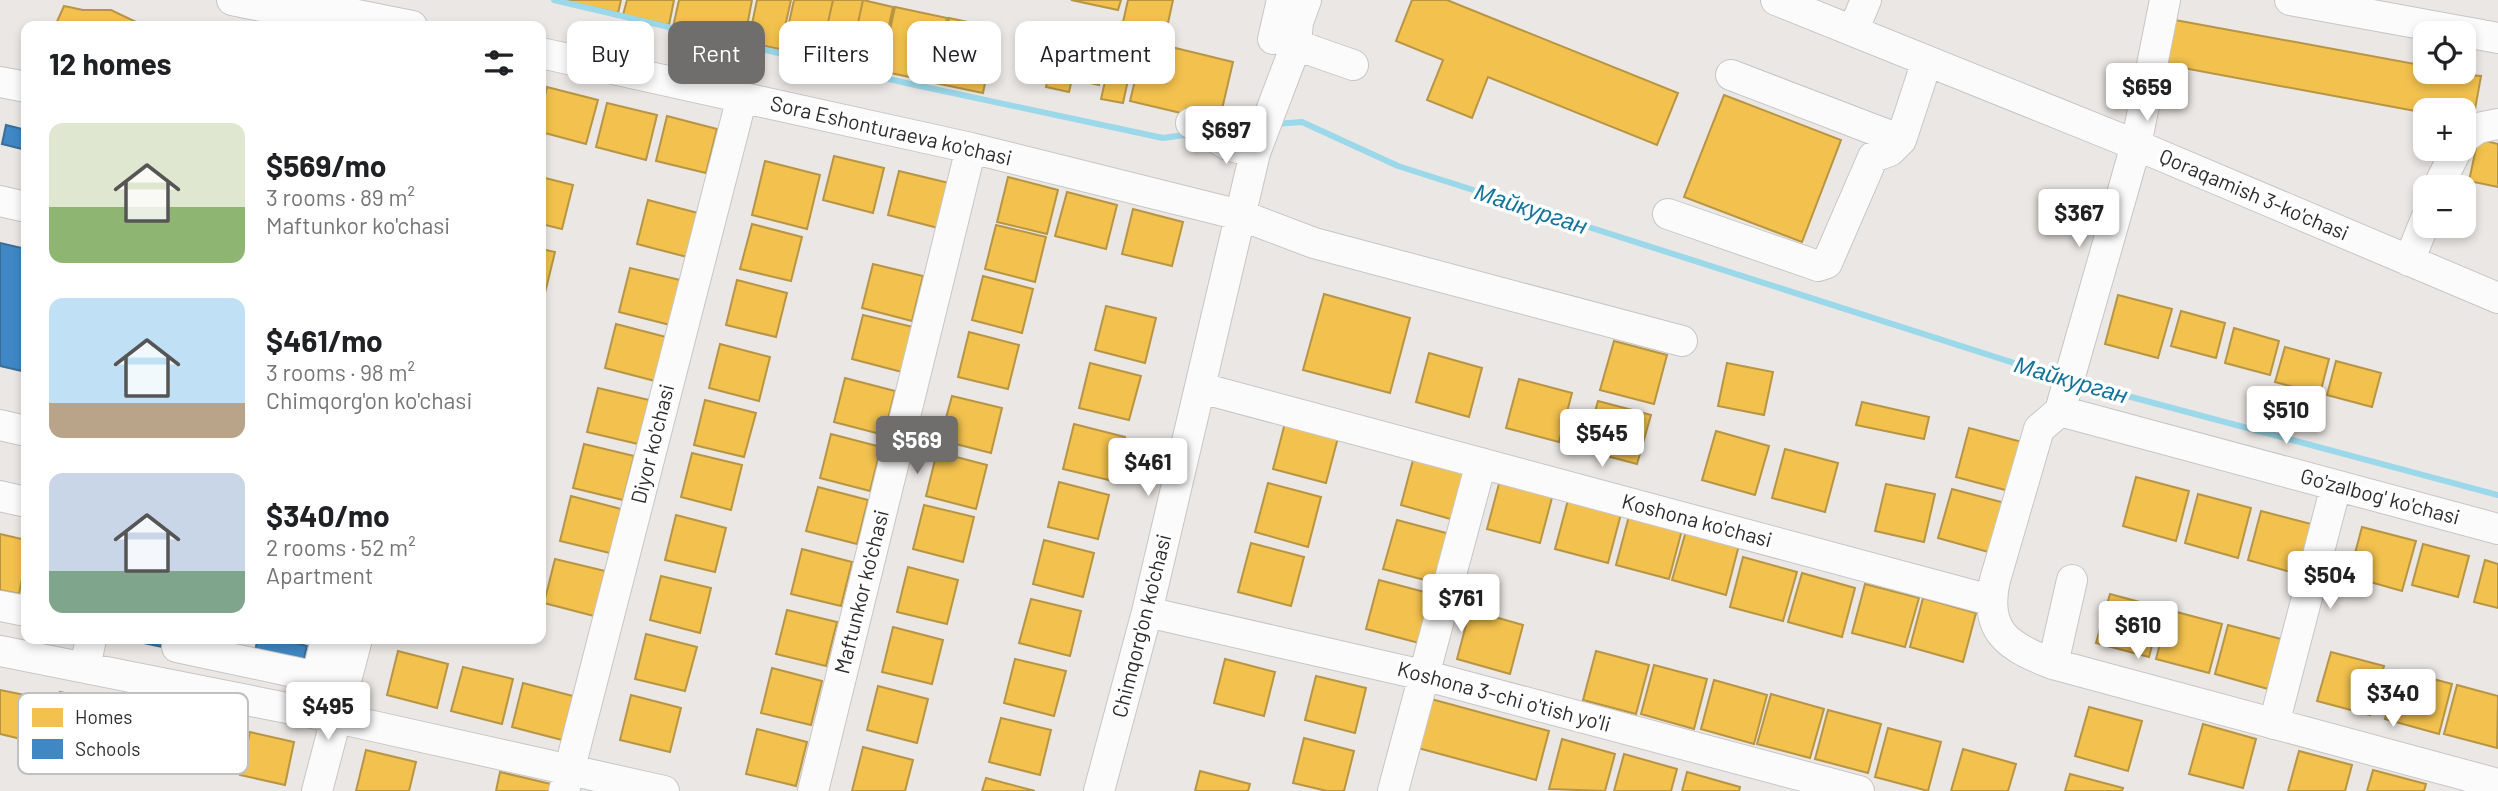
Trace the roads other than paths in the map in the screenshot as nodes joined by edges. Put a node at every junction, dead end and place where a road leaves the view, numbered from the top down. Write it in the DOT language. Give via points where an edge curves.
graph roads {
  1 [pos="232,0"];
  2 [pos="1282,0"];
  3 [pos="1306,0"];
  4 [pos="1324,0"];
  5 [pos="1776,0"];
  6 [pos="1866,0"];
  7 [pos="2165,0"];
  8 [pos="2290,0"];
  9 [pos="298,11"];
  10 [pos="374,21"];
  11 [pos="1853,31"];
  12 [pos="2498,38"];
  13 [pos="1284,42"];
  14 [pos="546,53"];
  15 [pos="1927,61"];
  16 [pos="1353,65"];
  17 [pos="1731,75"];
  18 [pos="0,82"];
  19 [pos="21,86"];
  20 [pos="742,97"];
  21 [pos="1191,124"];
  22 [pos="2498,124"];
  23 [pos="2476,129"];
  24 [pos="1262,133"];
  25 [pos="1901,140"];
  26 [pos="2136,145"];
  27 [pos="971,148"];
  28 [pos="0,201"];
  29 [pos="21,206"];
  30 [pos="1668,214"];
  31 [pos="1240,215"];
  32 [pos="2418,238"];
  33 [pos="2409,261"];
  34 [pos="2498,298"];
  35 [pos="1682,341"];
  36 [pos="1201,388"];
  37 [pos="2066,388"];
  38 [pos="0,425"];
  39 [pos="21,430"];
  40 [pos="1481,463"];
  41 [pos="2336,486"];
  42 [pos="0,496"];
  43 [pos="21,501"];
  44 [pos="2498,529"];
  45 [pos="2072,580"];
  46 [pos="1990,600"];
  47 [pos="0,606"];
  48 [pos="21,610"];
  49 [pos="1147,612"];
  50 [pos="325,644"];
  51 [pos="356,644"];
  52 [pos="177,647"];
  53 [pos="0,651"];
  54 [pos="88,653"];
  55 [pos="2053,664"];
  56 [pos="1423,675"];
  57 [pos="241,693"];
  58 [pos="248,695"];
  59 [pos="337,718"];
  60 [pos="2274,724"];
  61 [pos="567,780"];
  62 [pos="2498,784"];
  63 [pos="317,791"];
  64 [pos="664,791"];
  65 [pos="813,791"];
  66 [pos="1100,791"];
  67 [pos="1393,791"];
  68 [pos="1859,791"];
  1 -- 9 [label="street"];
  2 -- 13 [label="street"];
  3 -- 13 [label="street"];
  4 -- 13 [label="street" via="1316,24"];
  5 -- 11 [label="street, Qoraqamish 3-ko'chasi"];
  6 -- 11 [label="street"];
  7 -- 26 [label="street"];
  8 -- 12 [label="street"];
  9 -- 10 [label="street"];
  11 -- 15 [label="street, Qoraqamish 3-ko'chasi"];
  13 -- 16 [label="street"];
  13 -- 24 [label="street, Chimqorg'on ko'chasi"];
  14 -- 20 [label="street, Sora Eshonturaeva ko'chasi"];
  15 -- 25 [label="street"];
  15 -- 26 [label="street, Qoraqamish 3-ko'chasi"];
  17 -- 25 [label="street"];
  18 -- 19 [label="street"];
  20 -- 27 [label="street, Sora Eshonturaeva ko'chasi"];
  20 -- 61 [label="street, Diyor ko'chasi"];
  21 -- 24 [label="street" via="1228,145"];
  22 -- 23 [label="street"];
  24 -- 31 [label="street, Chimqorg'on ko'chasi"];
  25 -- 30 [label="street" via="1890,151 1873,157 1827,263 1818,266"];
  26 -- 33 [label="street, Qoraqamish 3-ko'chasi"];
  26 -- 37 [label="street"];
  27 -- 31 [label="street, Sora Eshonturaeva ko'chasi"];
  27 -- 65 [label="street, Maftunkor ko'chasi"];
  28 -- 29 [label="street"];
  31 -- 35 [label="street, Sora Eshonturaeva ko'chasi" via="1314,243"];
  31 -- 36 [label="street, Chimqorg'on ko'chasi"];
  32 -- 33 [label="street"];
  33 -- 34 [label="street, Qoraqamish 3-ko'chasi"];
  36 -- 40 [label="street, Koshona ko'chasi"];
  36 -- 49 [label="street, Chimqorg'on ko'chasi"];
  37 -- 41 [label="street, Go'zalbog' ko'chasi"];
  37 -- 46 [label="street" via="2039,429"];
  38 -- 39 [label="street"];
  40 -- 46 [label="street, Koshona ko'chasi"];
  40 -- 56 [label="street"];
  41 -- 44 [label="street, Go'zalbog' ko'chasi"];
  41 -- 60 [label="street"];
  42 -- 43 [label="street"];
  45 -- 55 [label="street"];
  46 -- 55 [label="street" via="1993,620 2010,643"];
  47 -- 48 [label="street"];
  49 -- 56 [label="street, Koshona 3-chi o'tish yo'li"];
  49 -- 66 [label="street, Chimqorg'on ko'chasi"];
  50 -- 52 [label="street" via="317,677"];
  51 -- 59 [label="street"];
  53 -- 54 [label="street"];
  54 -- 57 [label="street"];
  55 -- 60 [label="street"];
  56 -- 67 [label="street"];
  56 -- 68 [label="street, Koshona 3-chi o'tish yo'li"];
  58 -- 59 [label="street"];
  59 -- 61 [label="street"];
  59 -- 63 [label="street"];
  60 -- 62 [label="street"];
  61 -- 64 [label="street"];
}
